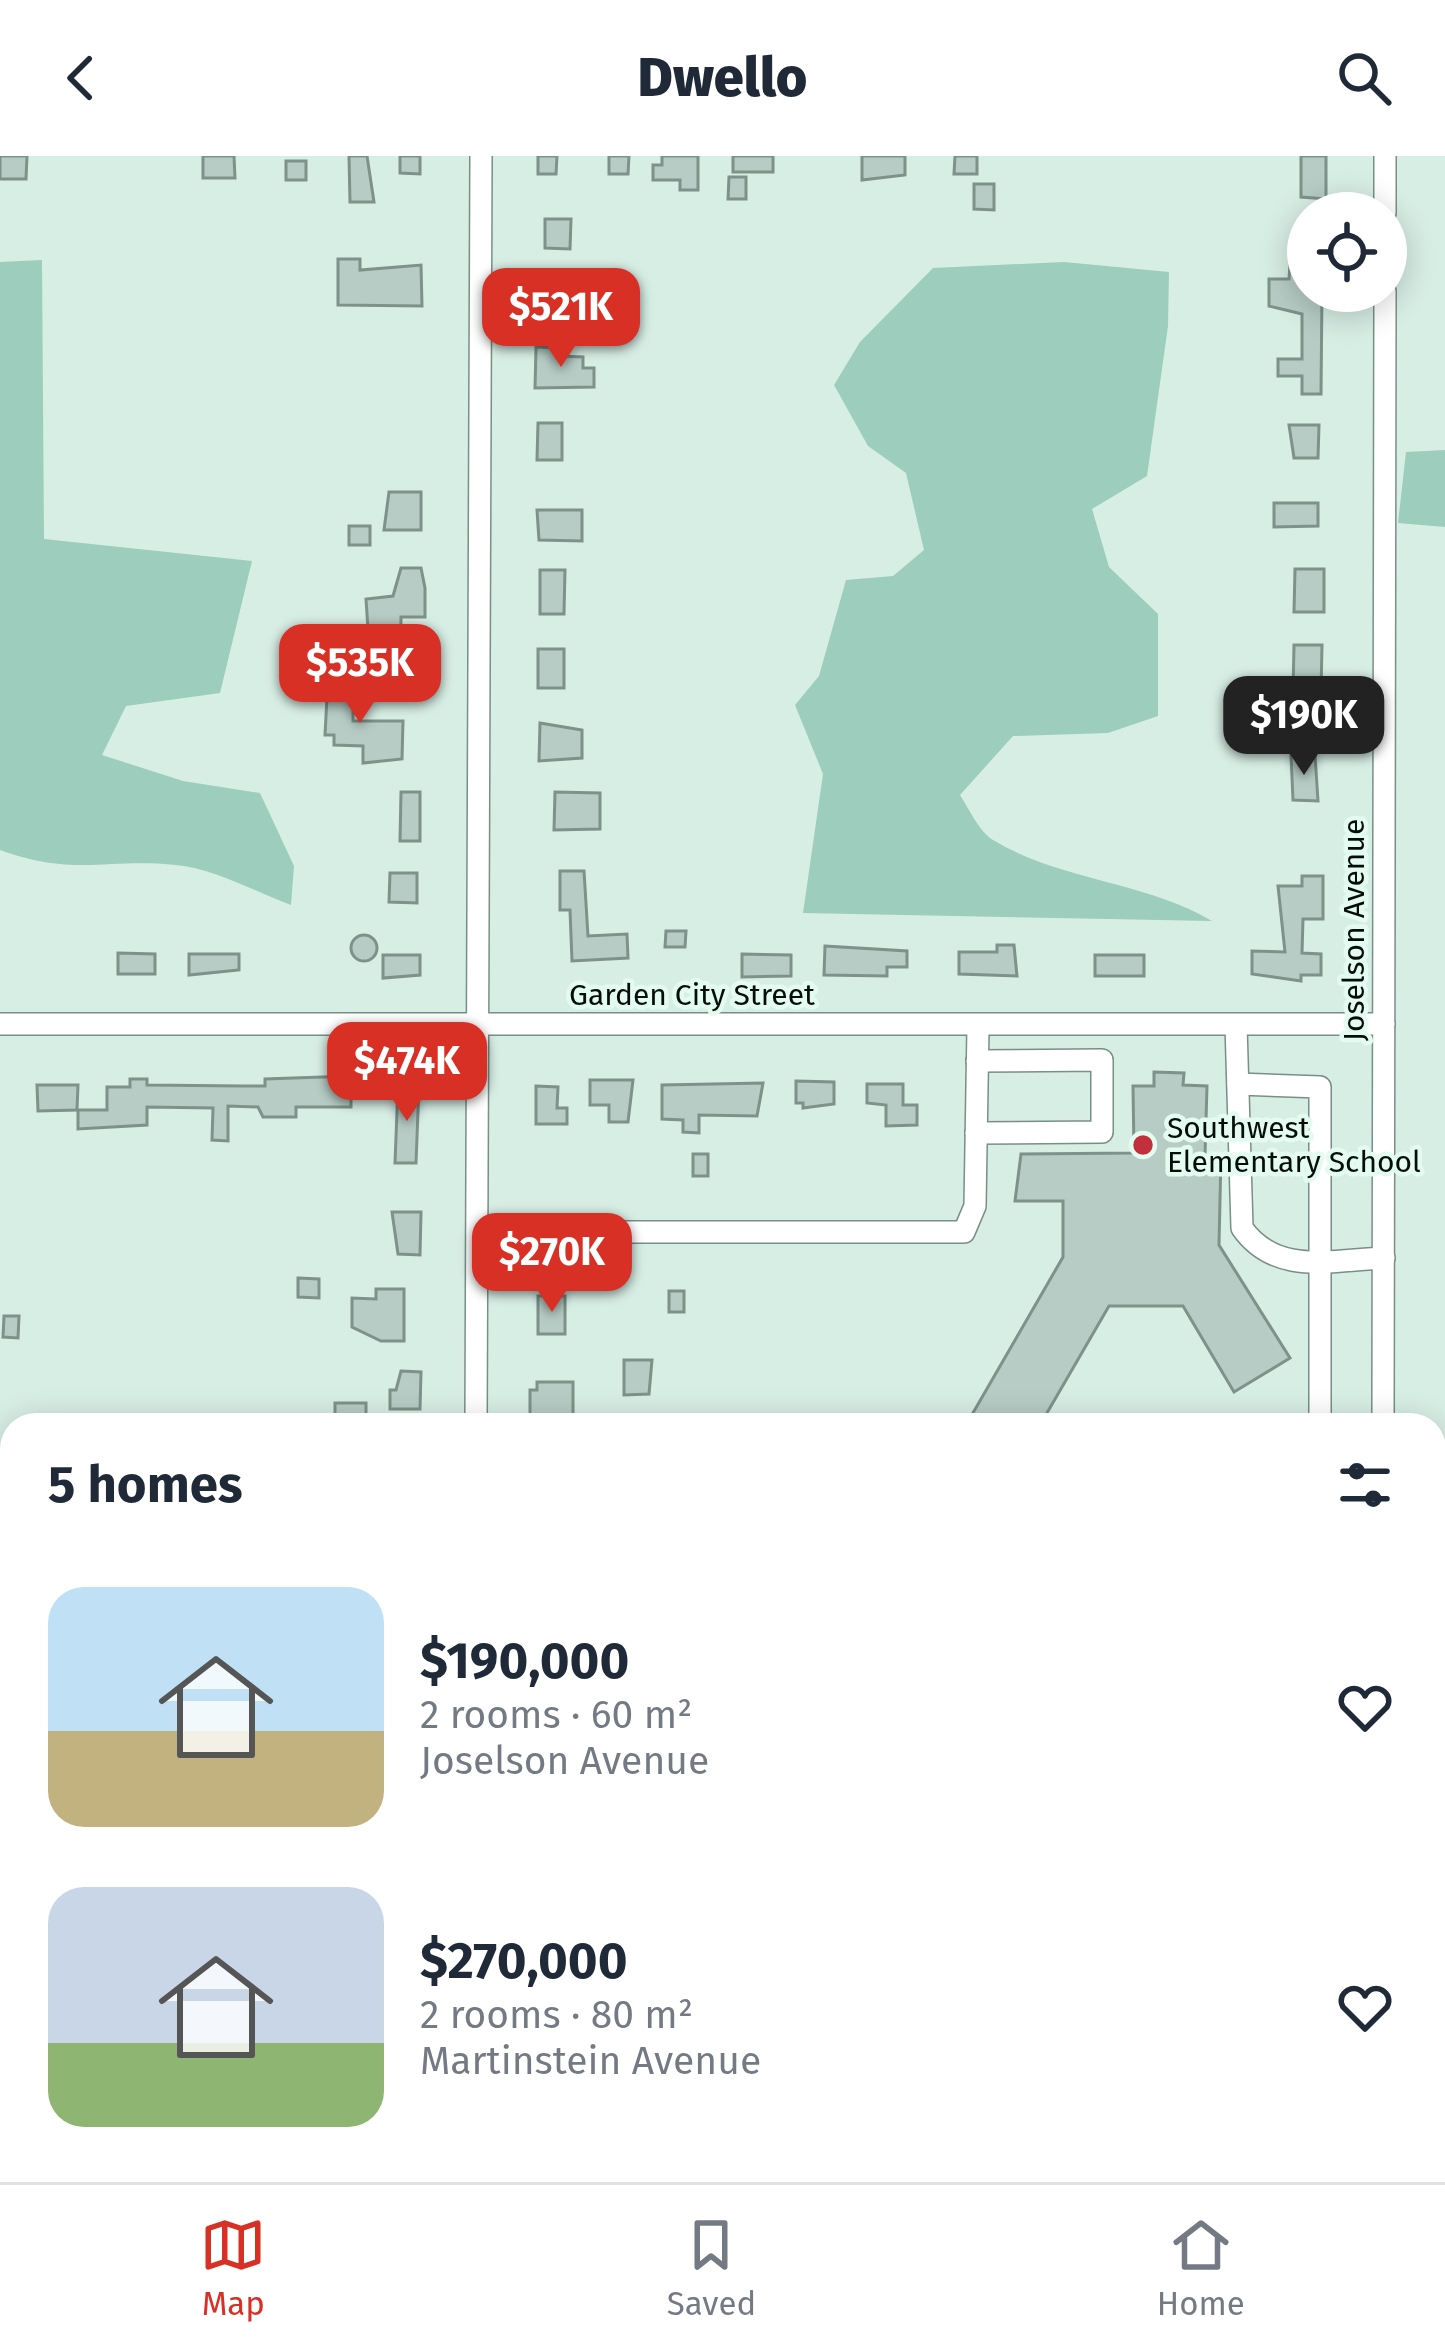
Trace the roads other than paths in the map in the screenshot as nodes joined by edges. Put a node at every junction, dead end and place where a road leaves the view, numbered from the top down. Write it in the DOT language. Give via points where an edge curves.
graph roads {
  1 [pos="481,156"];
  2 [pos="1385,156"];
  3 [pos="1385,192"];
  4 [pos="1385,312"];
  5 [pos="0,1024"];
  6 [pos="477,1024"];
  7 [pos="1384,1024"];
  8 [pos="1237,1025"];
  9 [pos="978,1027"];
  10 [pos="977,1061"];
  11 [pos="1238,1084"];
  12 [pos="976,1133"];
  13 [pos="477,1232"];
  14 [pos="1384,1258"];
  15 [pos="1320,1261"];
  16 [pos="476,1413"];
  17 [pos="1320,1413"];
  18 [pos="1383,1413"];
  1 -- 6 [label="street"];
  2 -- 3 [label="street"];
  4 -- 7 [label="street, Joselson Avenue"];
  5 -- 6 [label="street, Garden City Street"];
  6 -- 9 [label="street, Garden City Street"];
  6 -- 13 [label="street"];
  7 -- 8 [label="street, Garden City Street"];
  7 -- 14 [label="street, Joselson Avenue"];
  8 -- 9 [label="street, Garden City Street"];
  8 -- 11 [label="street"];
  9 -- 10 [label="street"];
  10 -- 12 [label="street"];
  10 -- 12 [label="street" via="1102,1060 1102,1132"];
  11 -- 15 [label="street" via="1243,1228 1280,1262"];
  11 -- 15 [label="street" via="1319,1087"];
  12 -- 13 [label="street" via="975,1206 964,1232"];
  13 -- 16 [label="street"];
  14 -- 15 [label="street"];
  14 -- 18 [label="street, Joselson Avenue"];
  15 -- 17 [label="street"];
}
